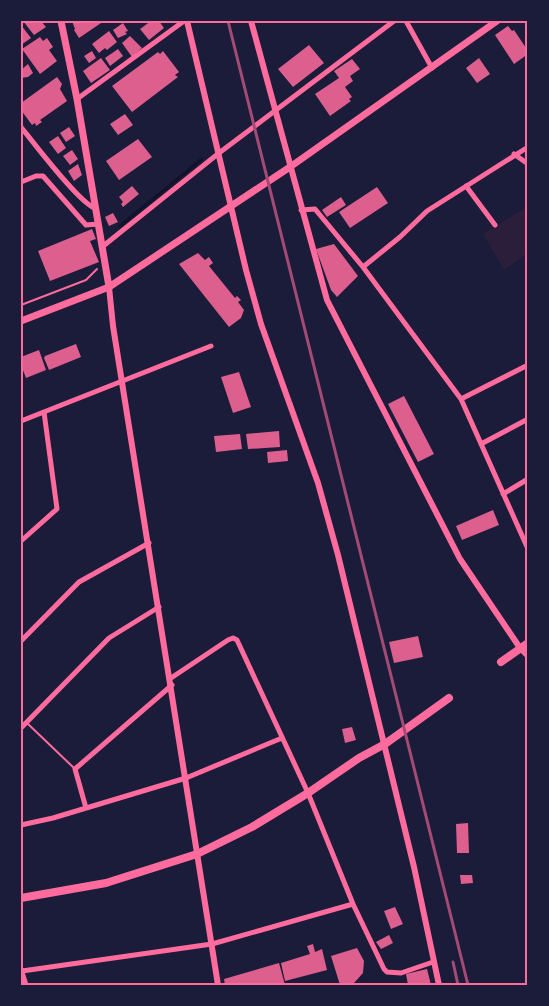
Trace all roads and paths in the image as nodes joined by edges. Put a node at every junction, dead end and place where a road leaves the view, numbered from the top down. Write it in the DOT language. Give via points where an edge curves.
graph roads {
  1 [pos="61,21"];
  2 [pos="185,21"];
  3 [pos="251,21"];
  4 [pos="394,21"];
  5 [pos="406,21"];
  6 [pos="497,21"];
  7 [pos="432,68"];
  8 [pos="77,99"];
  9 [pos="275,111"];
  10 [pos="21,126"];
  11 [pos="528,147"];
  12 [pos="219,153"];
  13 [pos="514,154"];
  14 [pos="528,164"];
  15 [pos="290,167"];
  16 [pos="21,182"];
  17 [pos="466,186"];
  18 [pos="231,206"];
  19 [pos="95,208"];
  20 [pos="301,210"];
  21 [pos="98,224"];
  22 [pos="495,225"];
  23 [pos="102,247"];
  24 [pos="363,267"];
  25 [pos="97,269"];
  26 [pos="109,287"];
  27 [pos="21,305"];
  28 [pos="21,321"];
  29 [pos="211,345"];
  30 [pos="528,365"];
  31 [pos="122,381"];
  32 [pos="461,399"];
  33 [pos="44,412"];
  34 [pos="528,419"];
  35 [pos="21,421"];
  36 [pos="481,444"];
  37 [pos="528,480"];
  38 [pos="503,494"];
  39 [pos="21,541"];
  40 [pos="149,543"];
  41 [pos="528,549"];
  42 [pos="159,607"];
  43 [pos="21,641"];
  44 [pos="528,643"];
  45 [pos="520,648"];
  46 [pos="528,656"];
  47 [pos="501,662"];
  48 [pos="171,682"];
  49 [pos="449,698"];
  50 [pos="26,723"];
  51 [pos="21,728"];
  52 [pos="282,738"];
  53 [pos="385,744"];
  54 [pos="75,769"];
  55 [pos="186,778"];
  56 [pos="308,793"];
  57 [pos="86,808"];
  58 [pos="21,825"];
  59 [pos="197,854"];
  60 [pos="21,898"];
  61 [pos="353,904"];
  62 [pos="212,945"];
  63 [pos="433,962"];
  64 [pos="21,970"];
  65 [pos="26,985"];
  66 [pos="218,985"];
  67 [pos="439,985"];
  1 -- 8 [label="main road"];
  2 -- 8 [label="street"];
  2 -- 12 [label="street"];
  3 -- 9 [label="street"];
  4 -- 9 [label="street"];
  5 -- 7 [label="street"];
  6 -- 7 [label="main road"];
  7 -- 15 [label="main road"];
  8 -- 19 [label="main road"];
  9 -- 12 [label="street"];
  9 -- 15 [label="street"];
  10 -- 19 [label="street" via="74,190"];
  11 -- 13 [label="street"];
  12 -- 18 [label="street"];
  12 -- 23 [label="street"];
  13 -- 14 [label="street"];
  13 -- 17 [label="street"];
  15 -- 18 [label="main road"];
  15 -- 20 [label="street"];
  16 -- 21 [label="street" via="43,176 86,225"];
  17 -- 22 [label="street"];
  17 -- 24 [label="street" via="427,211"];
  18 -- 26 [label="main road"];
  18 -- 53 [label="street" via="261,324 318,483"];
  19 -- 21 [label="main road"];
  20 -- 24 [label="street" via="315,209"];
  20 -- 45 [label="street" via="327,300 347,341 460,559"];
  21 -- 23 [label="main road"];
  23 -- 26 [label="main road"];
  24 -- 32 [label="street"];
  25 -- 27 [label="path" via="87,280"];
  26 -- 28 [label="main road"];
  26 -- 31 [label="street"];
  29 -- 31 [label="street"];
  30 -- 32 [label="street"];
  31 -- 33 [label="street"];
  31 -- 40 [label="street"];
  32 -- 36 [label="street"];
  33 -- 35 [label="street"];
  33 -- 39 [label="street" via="57,509"];
  34 -- 36 [label="street"];
  36 -- 38 [label="street"];
  37 -- 38 [label="street"];
  38 -- 41 [label="street"];
  40 -- 42 [label="street"];
  40 -- 43 [label="street" via="79,582"];
  42 -- 48 [label="street"];
  42 -- 50 [label="street" via="109,638"];
  44 -- 45 [label="main road"];
  45 -- 46 [label="street"];
  45 -- 47 [label="main road"];
  48 -- 52 [label="street" via="228,640 237,640"];
  48 -- 54 [label="street"];
  48 -- 55 [label="street"];
  49 -- 53 [label="main road"];
  50 -- 51 [label="street"];
  50 -- 54 [label="lane"];
  52 -- 55 [label="street"];
  52 -- 56 [label="street"];
  53 -- 56 [label="main road"];
  53 -- 63 [label="street"];
  54 -- 57 [label="street"];
  55 -- 57 [label="street"];
  55 -- 59 [label="street"];
  56 -- 59 [label="main road"];
  56 -- 61 [label="street"];
  57 -- 58 [label="street"];
  59 -- 60 [label="main road" via="106,884"];
  59 -- 62 [label="street"];
  61 -- 62 [label="street"];
  61 -- 63 [label="street" via="387,972 400,973"];
  62 -- 64 [label="street"];
  62 -- 66 [label="street"];
  63 -- 67 [label="street"];
  64 -- 65 [label="street"];
}
